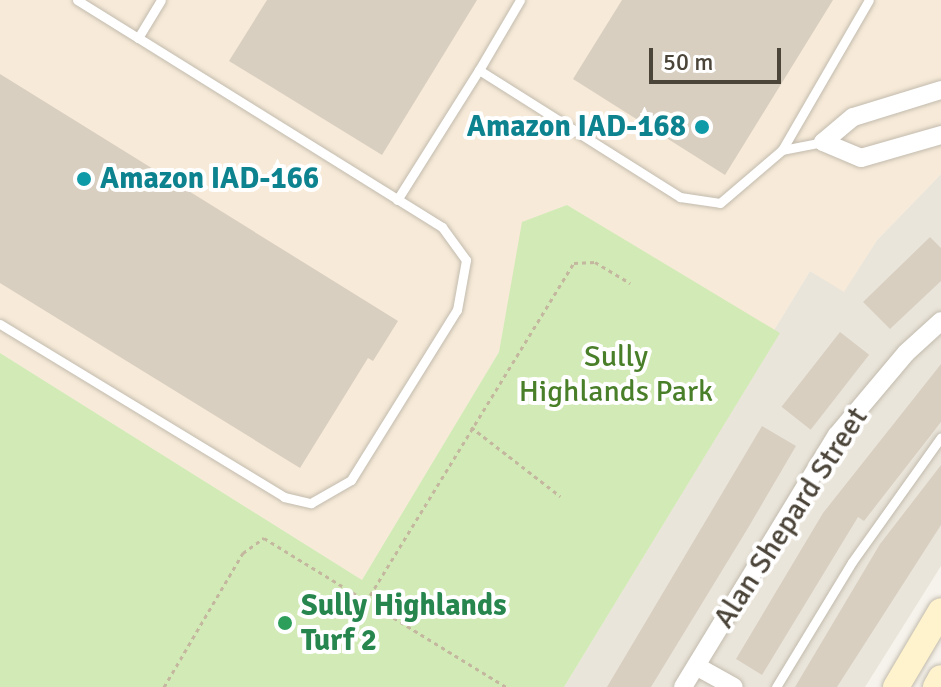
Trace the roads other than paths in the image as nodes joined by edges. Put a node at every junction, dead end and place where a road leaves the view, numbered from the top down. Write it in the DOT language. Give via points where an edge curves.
graph roads {
  1 [pos="77,0"];
  2 [pos="161,0"];
  3 [pos="520,0"];
  4 [pos="869,0"];
  5 [pos="138,38"];
  6 [pos="479,70"];
  7 [pos="941,90"];
  8 [pos="941,135"];
  9 [pos="823,142"];
  10 [pos="782,150"];
  11 [pos="397,200"];
  12 [pos="941,321"];
  13 [pos="0,324"];
  14 [pos="941,437"];
  15 [pos="941,611"];
  16 [pos="696,666"];
  17 [pos="941,678"];
  18 [pos="683,687"];
  19 [pos="734,687"];
  20 [pos="776,687"];
  21 [pos="896,687"];
  22 [pos="936,687"];
  1 -- 5 [label="lane"];
  2 -- 5 [label="lane"];
  3 -- 6 [label="lane"];
  4 -- 10 [label="lane"];
  5 -- 11 [label="lane"];
  6 -- 10 [label="lane" via="680,197 720,203"];
  6 -- 11 [label="lane"];
  7 -- 9 [label="street" via="853,117"];
  8 -- 9 [label="street" via="861,158"];
  9 -- 10 [label="lane"];
  11 -- 13 [label="lane" via="458,244 466,260 465,287 457,310 351,480 326,499 299,503 284,497"];
  12 -- 16 [label="street, Alan Shepard Street" via="906,353 837,435"];
  14 -- 20 [label="lane" via="852,562"];
  15 -- 21 [label="street"];
  16 -- 18 [label="street, Alan Shepard Street"];
  16 -- 19 [label="street"];
  17 -- 22 [label="street"];
}
